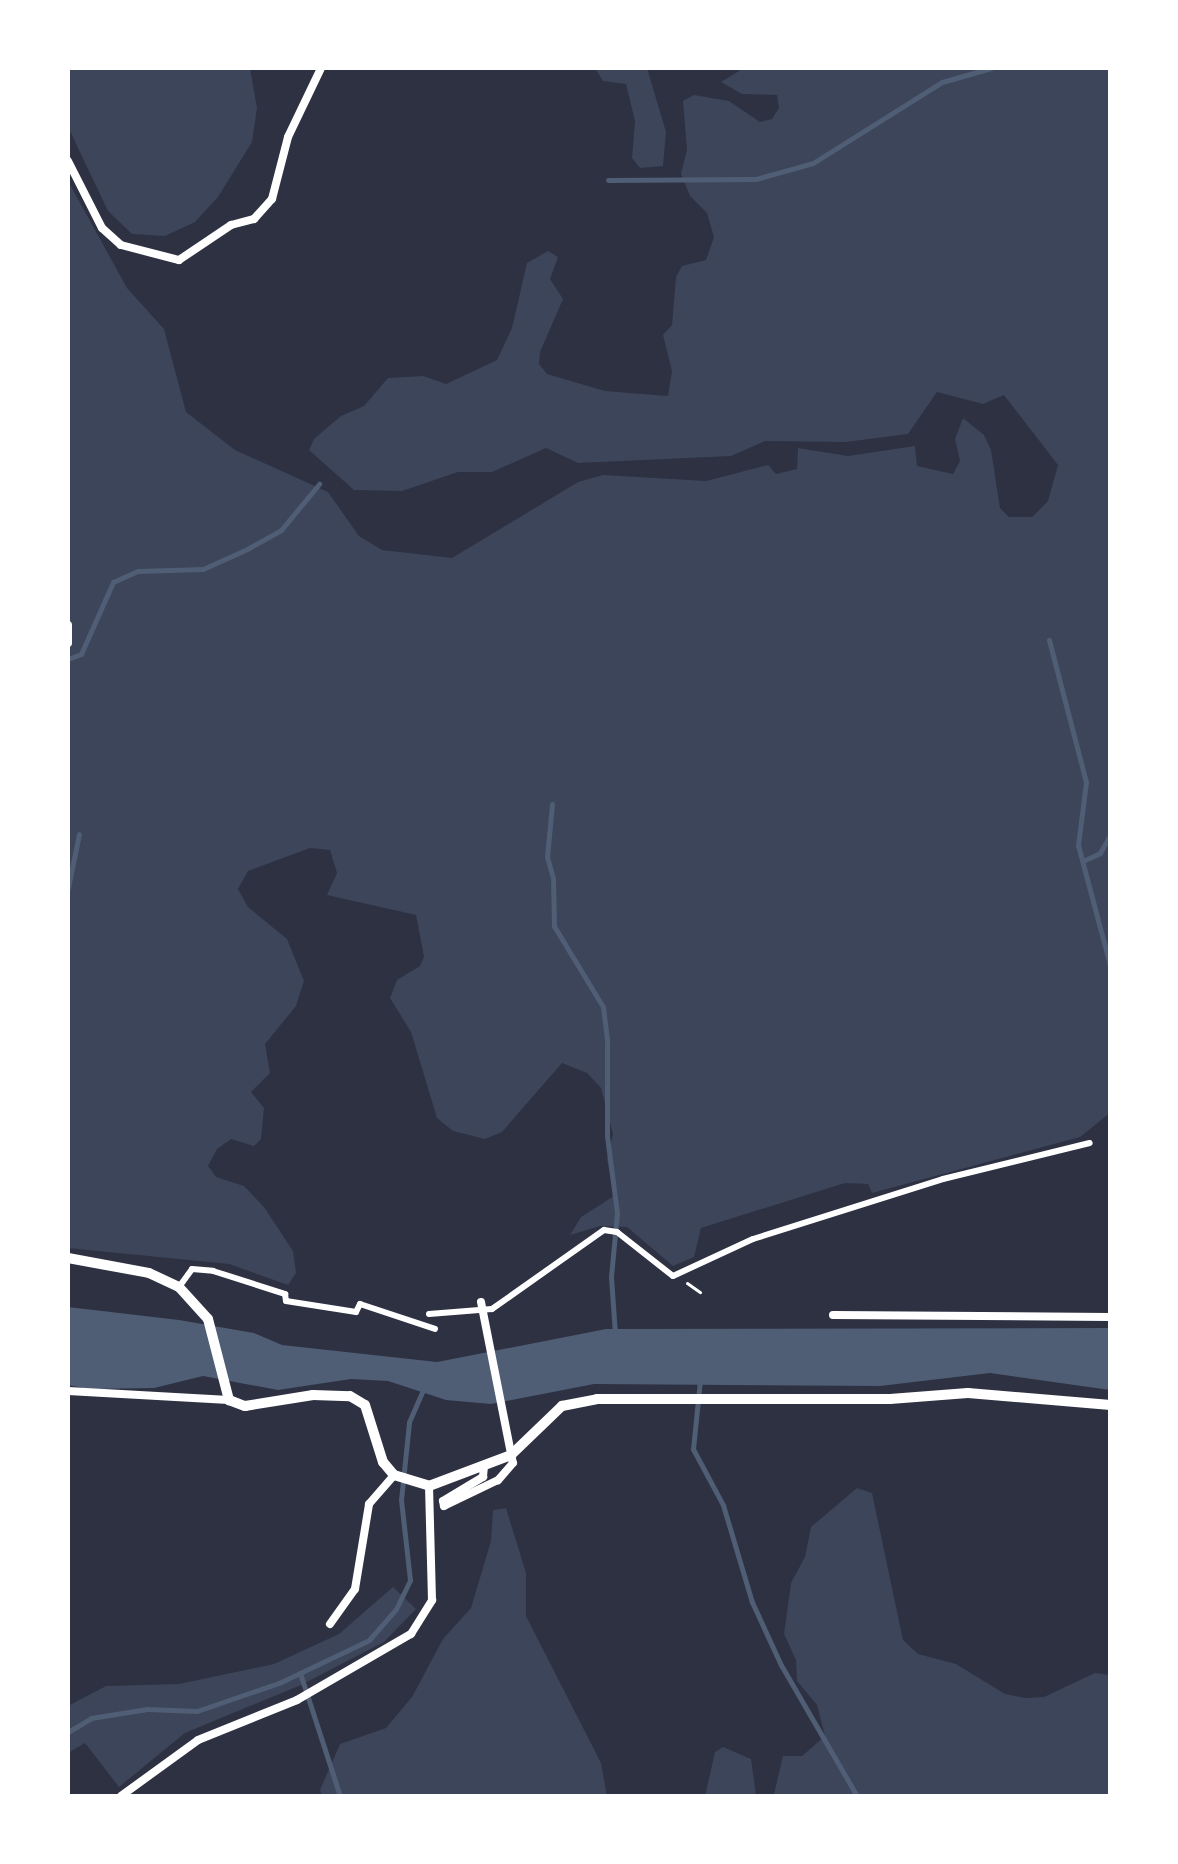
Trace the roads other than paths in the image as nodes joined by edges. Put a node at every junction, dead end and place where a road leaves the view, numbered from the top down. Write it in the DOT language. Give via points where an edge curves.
graph roads {
  1 [pos="321,68"];
  2 [pos="68,161"];
  3 [pos="68,625"];
  4 [pos="68,643"];
  5 [pos="1090,1143"];
  6 [pos="68,1258"];
  7 [pos="179,1287"];
  8 [pos="481,1302"];
  9 [pos="482,1312"];
  10 [pos="429,1314"];
  11 [pos="833,1315"];
  12 [pos="1110,1317"];
  13 [pos="435,1329"];
  14 [pos="68,1391"];
  15 [pos="229,1400"];
  16 [pos="1110,1405"];
  17 [pos="484,1466"];
  18 [pos="394,1475"];
  19 [pos="426,1485"];
  20 [pos="330,1624"];
  21 [pos="121,1796"];
  1 -- 2 [label="street" via="288,137 272,199 254,219 231,225 179,260 121,245 102,228"];
  3 -- 4 [label="street"];
  5 -- 9 [label="street" via="943,1179 782,1230 673,1276 617,1232 604,1230 536,1274 512,1299"];
  6 -- 7 [label="street" via="149,1273"];
  7 -- 13 [label="street" via="192,1269 213,1271 285,1294 286,1301 356,1312 360,1304"];
  7 -- 15 [label="street" via="208,1319 222,1390"];
  8 -- 9 [label="street"];
  9 -- 10 [label="street"];
  9 -- 17 [label="street" via="513,1459 505,1476 444,1506 443,1501 483,1477"];
  11 -- 12 [label="street"];
  14 -- 15 [label="street"];
  15 -- 18 [label="street" via="245,1406 313,1395 350,1396 365,1405 383,1462"];
  16 -- 17 [label="street" via="968,1393 890,1399 624,1397 562,1406 543,1421 535,1436"];
  17 -- 19 [label="street"];
  18 -- 19 [label="street"];
  18 -- 20 [label="street" via="369,1504 355,1589"];
  19 -- 21 [label="street" via="432,1600 411,1634 297,1700 198,1740"];
}
